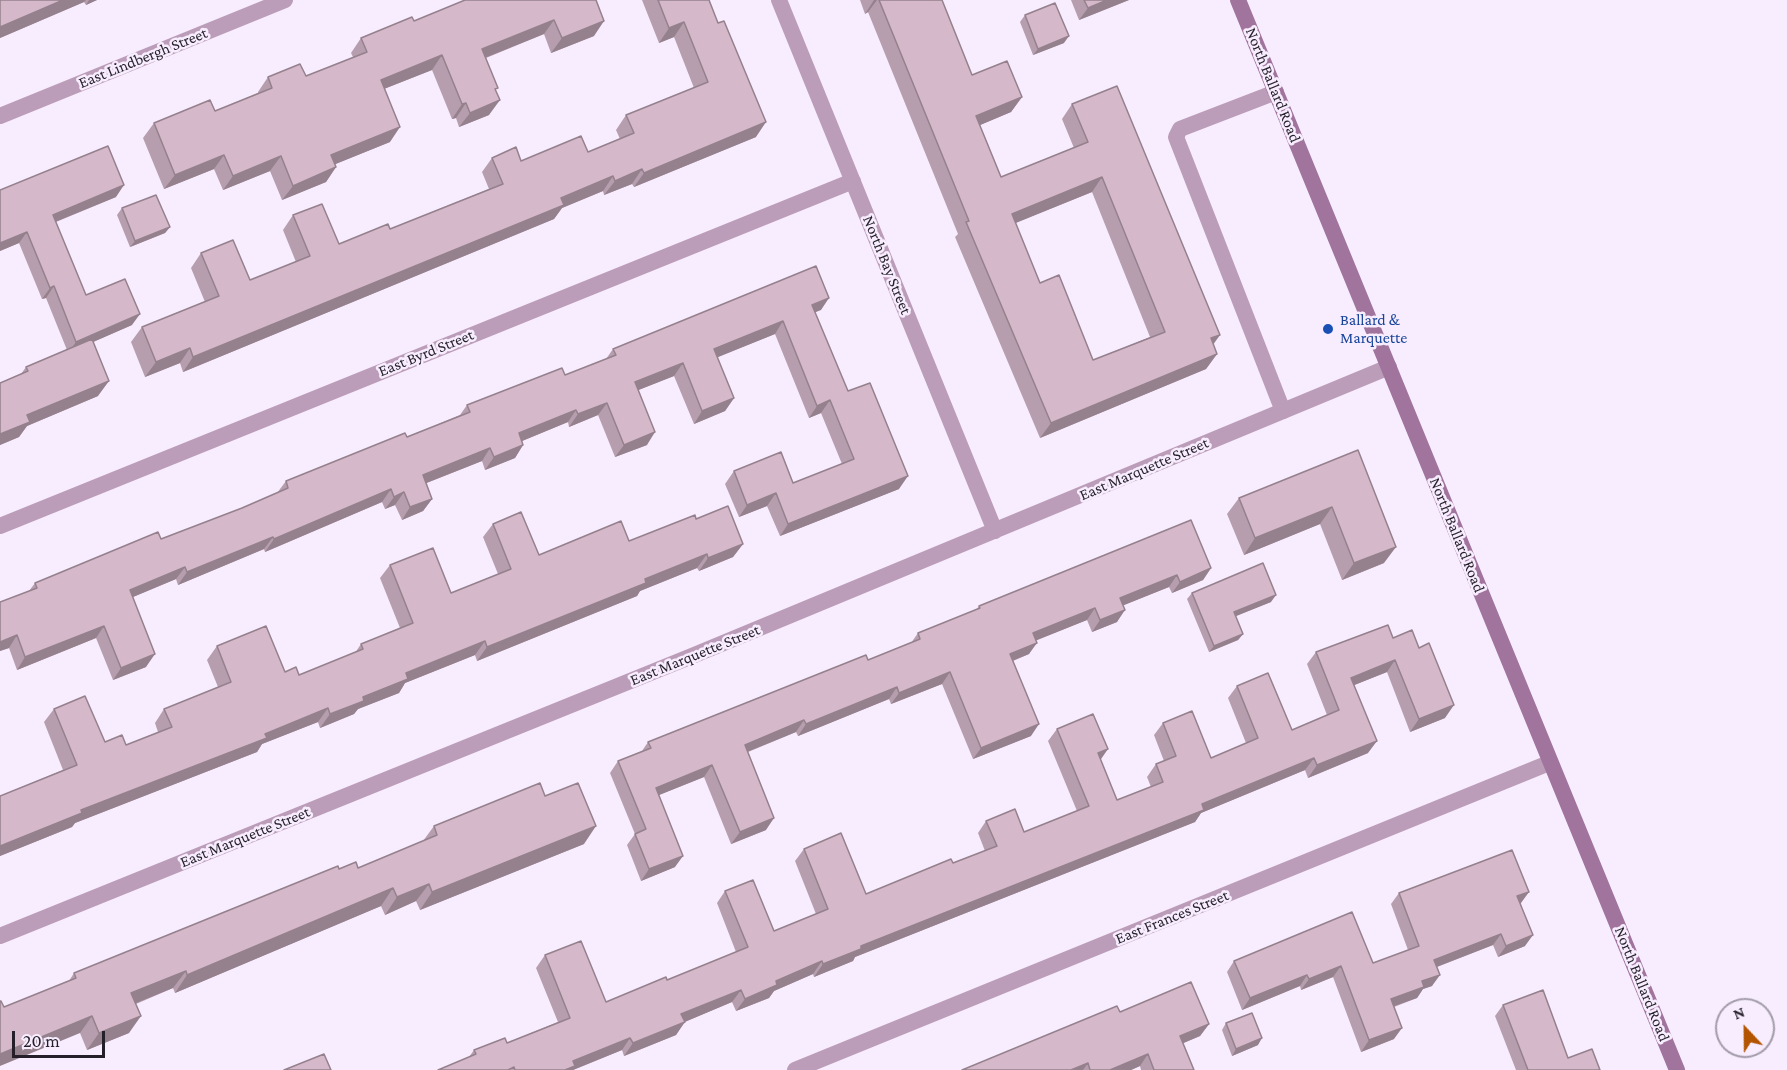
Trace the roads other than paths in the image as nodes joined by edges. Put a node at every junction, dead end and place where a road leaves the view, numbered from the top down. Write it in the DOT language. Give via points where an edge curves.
graph roads {
  1 [pos="285,0"];
  2 [pos="779,0"];
  3 [pos="1238,0"];
  4 [pos="1275,92"];
  5 [pos="0,116"];
  6 [pos="853,181"];
  7 [pos="1389,367"];
  8 [pos="1283,411"];
  9 [pos="0,526"];
  10 [pos="995,531"];
  11 [pos="1549,763"];
  12 [pos="0,936"];
  13 [pos="795,1070"];
  14 [pos="1677,1070"];
  1 -- 5 [label="street, East Lindbergh Street"];
  2 -- 6 [label="street, North Bay Street"];
  3 -- 4 [label="main road, North Ballard Road"];
  4 -- 7 [label="main road, North Ballard Road"];
  4 -- 8 [label="street" via="1180,129 1176,137"];
  6 -- 9 [label="street, East Byrd Street"];
  6 -- 10 [label="street, North Bay Street"];
  7 -- 8 [label="street, East Marquette Street"];
  7 -- 11 [label="main road, North Ballard Road"];
  8 -- 10 [label="street, East Marquette Street"];
  10 -- 12 [label="street, East Marquette Street"];
  11 -- 13 [label="street, East Frances Street"];
  11 -- 14 [label="main road, North Ballard Road"];
}
